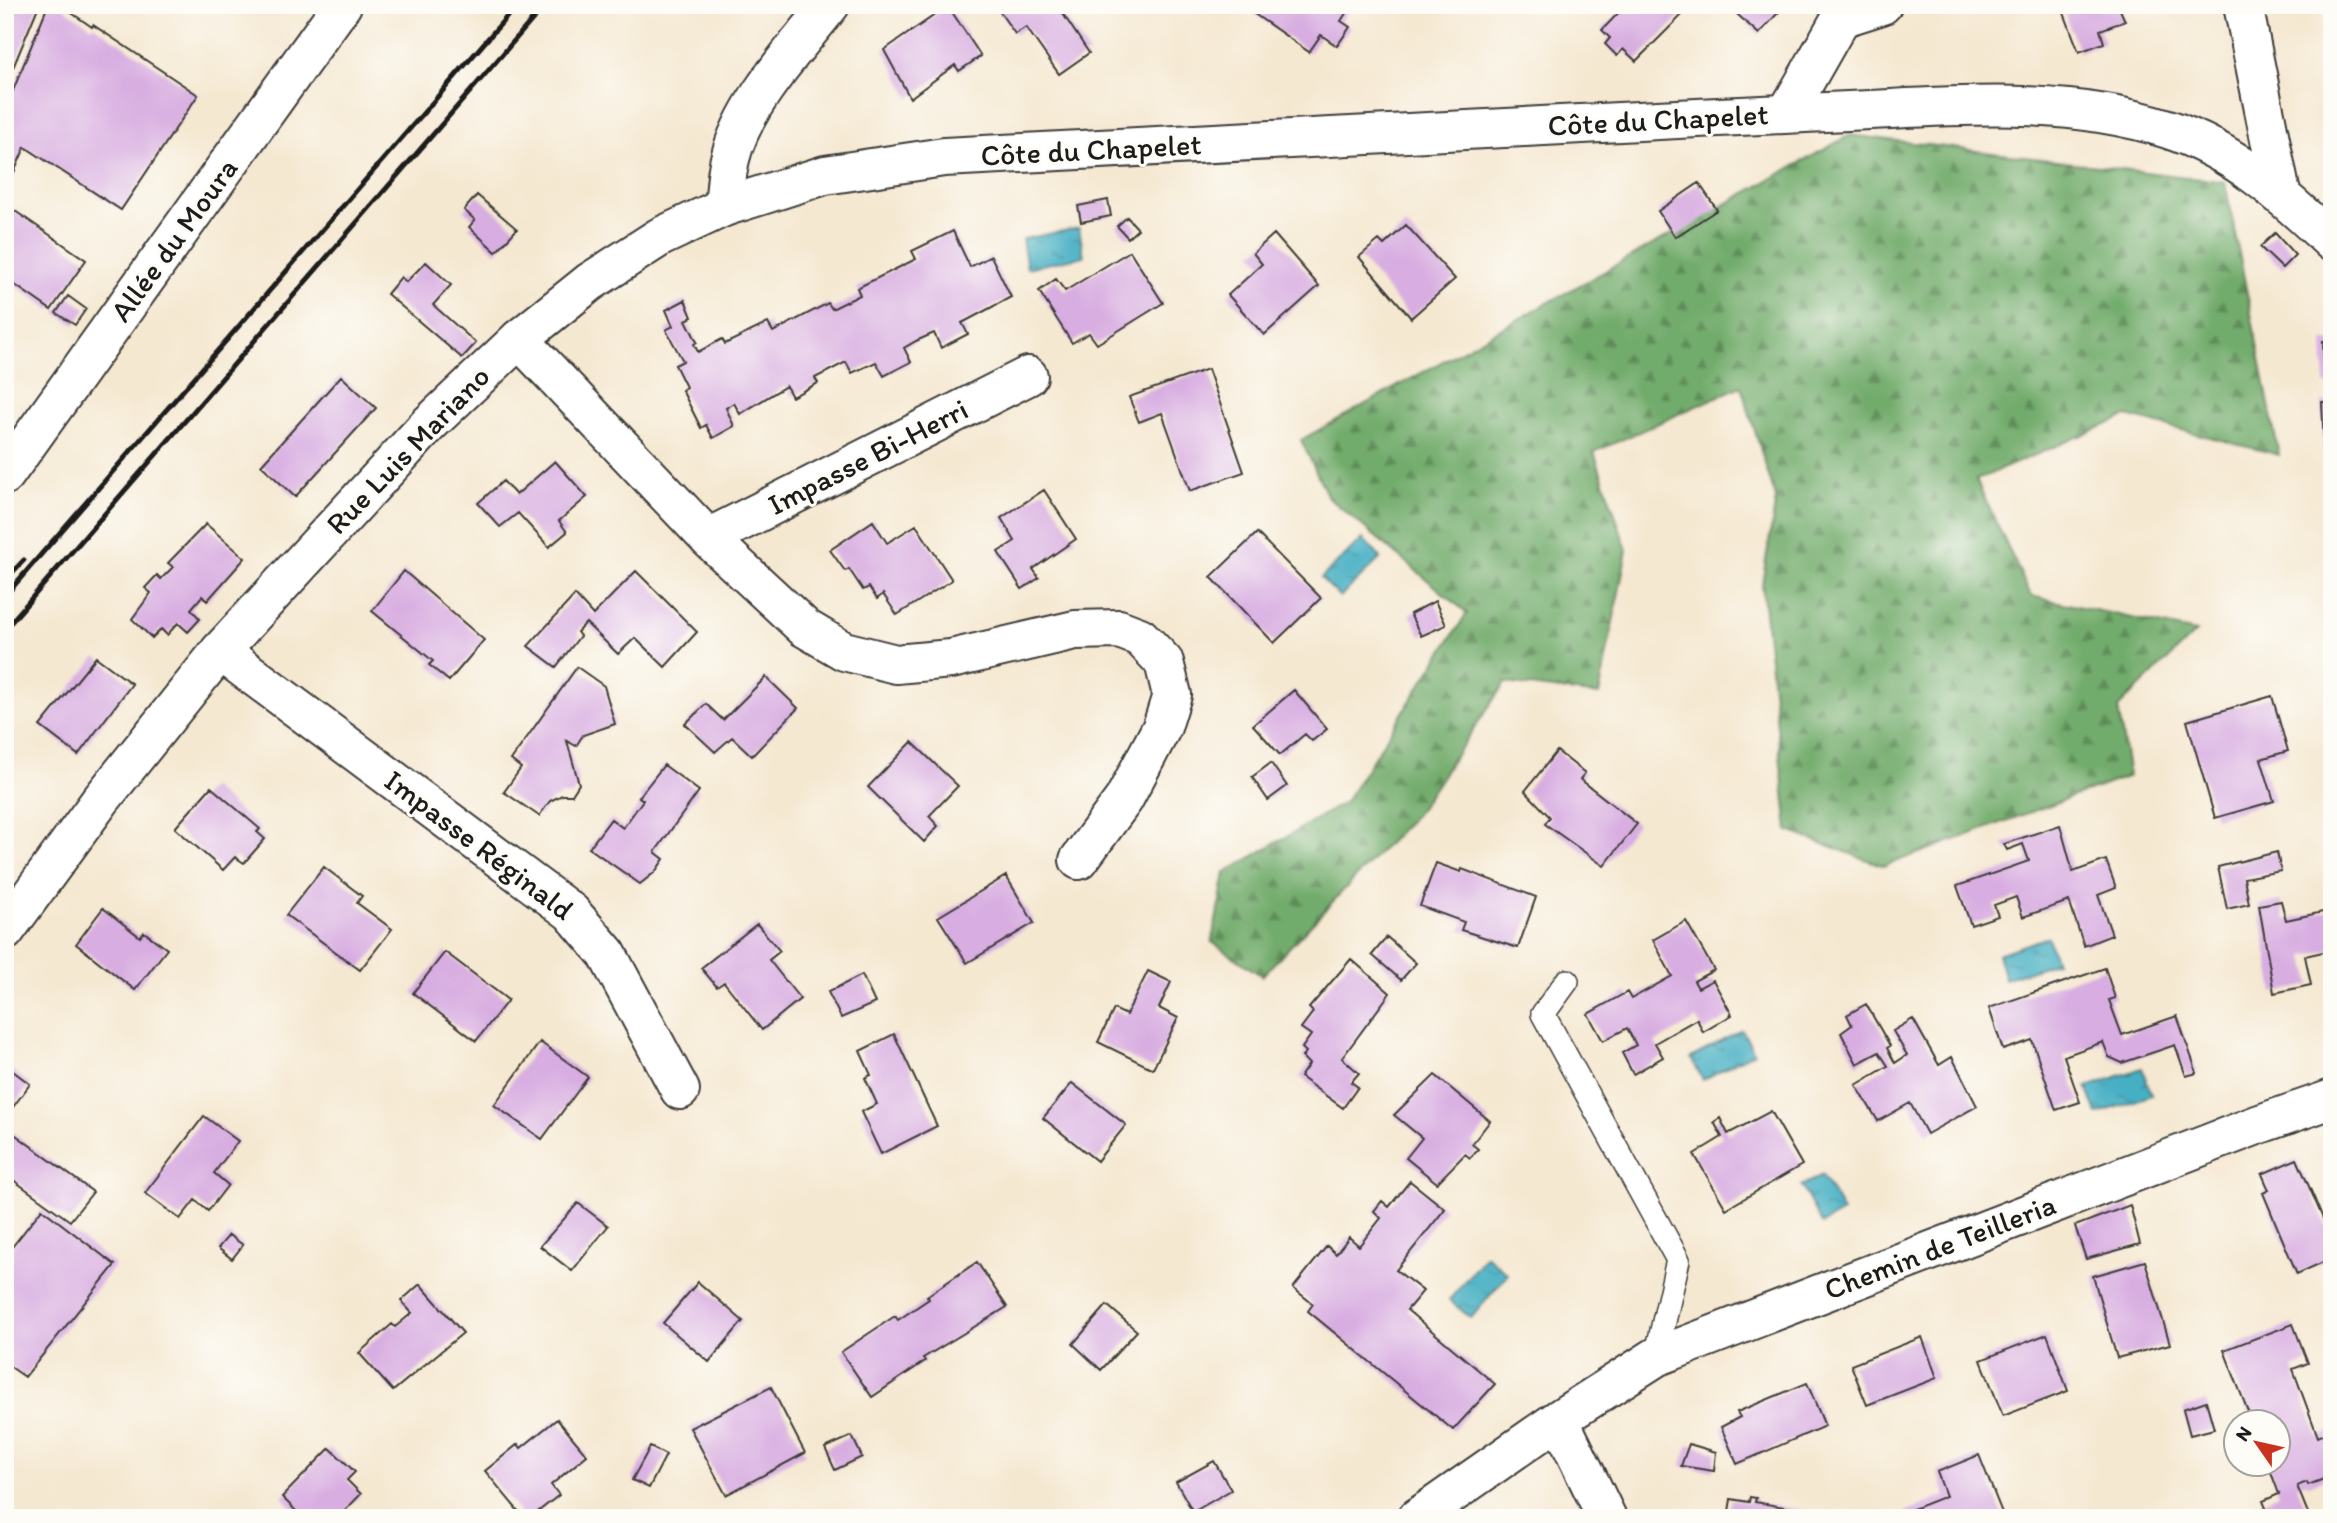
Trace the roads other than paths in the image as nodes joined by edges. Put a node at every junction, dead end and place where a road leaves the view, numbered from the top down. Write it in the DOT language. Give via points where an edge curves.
graph roads {
  1 [pos="342,5"];
  2 [pos="831,5"];
  3 [pos="1882,5"];
  4 [pos="2243,5"];
  5 [pos="1787,113"];
  6 [pos="944,158"];
  7 [pos="2281,194"];
  8 [pos="724,207"];
  9 [pos="2332,242"];
  10 [pos="519,339"];
  11 [pos="1028,376"];
  12 [pos="5,475"];
  13 [pos="708,538"];
  14 [pos="220,651"];
  15 [pos="1079,860"];
  16 [pos="5,931"];
  17 [pos="1567,981"];
  18 [pos="680,1090"];
  19 [pos="2332,1099"];
  20 [pos="1656,1357"];
  21 [pos="1559,1419"];
  22 [pos="1417,1518"];
  23 [pos="1607,1518"];
  1 -- 12 [label="street, Allée du Moura"];
  2 -- 8 [label="street" via="780,66 749,115 730,157"];
  3 -- 5 [label="street" via="1841,18"];
  4 -- 7 [label="street"];
  5 -- 6 [label="street, Côte du Chapelet"];
  5 -- 7 [label="street, Côte du Chapelet" via="1976,105 2045,106 2109,114 2226,153"];
  6 -- 8 [label="street, Rue Luis Mariano" via="825,175"];
  7 -- 9 [label="street, Côte du Chapelet"];
  8 -- 10 [label="street, Rue Luis Mariano" via="636,252"];
  10 -- 13 [label="street"];
  10 -- 14 [label="street, Rue Luis Mariano" via="429,424"];
  11 -- 13 [label="street, Impasse Bi-Herri"];
  13 -- 15 [label="street" via="805,628 844,651 896,664 951,659 1075,630 1119,629 1140,637 1164,662 1172,695 1124,799"];
  14 -- 16 [label="street, Rue Luis Mariano" via="100,801"];
  14 -- 18 [label="street, Impasse Réginald" via="571,912 607,954"];
  17 -- 20 [label="lane" via="1543,1014 1678,1260"];
  19 -- 20 [label="street, Chemin de Teilleria"];
  20 -- 21 [label="street, Chemin de Teilleria"];
  21 -- 22 [label="street, Chemin de Teilleria"];
  21 -- 23 [label="street"];
}
